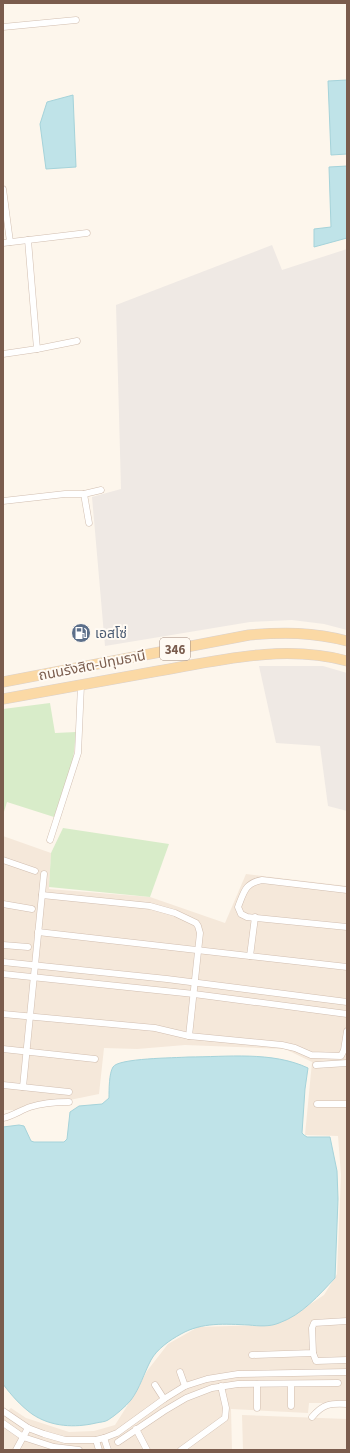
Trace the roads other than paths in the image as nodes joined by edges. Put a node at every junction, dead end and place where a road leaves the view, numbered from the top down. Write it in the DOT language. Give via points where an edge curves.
graph roads {
  1 [pos="76,20"];
  2 [pos="3,28"];
  3 [pos="3,189"];
  4 [pos="87,233"];
  5 [pos="28,240"];
  6 [pos="6,243"];
  7 [pos="77,341"];
  8 [pos="37,349"];
  9 [pos="3,354"];
  10 [pos="101,490"];
  11 [pos="84,494"];
  12 [pos="3,501"];
  13 [pos="88,524"];
  14 [pos="347,641"];
  15 [pos="347,661"];
  16 [pos="3,682"];
  17 [pos="80,685"];
  18 [pos="3,699"];
  19 [pos="50,840"];
  20 [pos="3,860"];
  21 [pos="35,871"];
  22 [pos="44,874"];
  23 [pos="347,890"];
  24 [pos="42,895"];
  25 [pos="3,904"];
  26 [pos="32,909"];
  27 [pos="255,918"];
  28 [pos="347,927"];
  29 [pos="38,932"];
  30 [pos="3,945"];
  31 [pos="28,947"];
  32 [pos="199,950"];
  33 [pos="250,956"];
  34 [pos="3,962"];
  35 [pos="34,966"];
  36 [pos="347,967"];
  37 [pos="90,971"];
  38 [pos="3,974"];
  39 [pos="33,978"];
  40 [pos="89,983"];
  41 [pos="195,983"];
  42 [pos="194,994"];
  43 [pos="347,1002"];
  44 [pos="3,1014"];
  45 [pos="347,1014"];
  46 [pos="30,1016"];
  47 [pos="347,1031"];
  48 [pos="190,1036"];
  49 [pos="3,1049"];
  50 [pos="27,1051"];
  51 [pos="94,1059"];
  52 [pos="347,1063"];
  53 [pos="316,1065"];
  54 [pos="3,1085"];
  55 [pos="23,1087"];
  56 [pos="69,1092"];
  57 [pos="69,1102"];
  58 [pos="317,1104"];
  59 [pos="347,1104"];
  60 [pos="3,1118"];
  61 [pos="347,1321"];
  62 [pos="313,1353"];
  63 [pos="252,1354"];
  64 [pos="347,1360"];
  65 [pos="180,1372"];
  66 [pos="347,1372"];
  67 [pos="338,1383"];
  68 [pos="257,1384"];
  69 [pos="291,1384"];
  70 [pos="155,1385"];
  71 [pos="185,1386"];
  72 [pos="221,1386"];
  73 [pos="164,1399"];
  74 [pos="347,1404"];
  75 [pos="291,1406"];
  76 [pos="257,1408"];
  77 [pos="3,1411"];
  78 [pos="312,1417"];
  79 [pos="3,1424"];
  80 [pos="28,1428"];
  81 [pos="136,1429"];
  82 [pos="23,1437"];
  83 [pos="104,1438"];
  84 [pos="96,1440"];
  85 [pos="118,1442"];
  86 [pos="16,1450"];
  87 [pos="79,1450"];
  88 [pos="99,1450"];
  89 [pos="108,1450"];
  90 [pos="147,1450"];
  91 [pos="181,1450"];
  1 -- 2 [label="street"];
  3 -- 6 [label="street"];
  4 -- 5 [label="street"];
  5 -- 6 [label="street"];
  5 -- 8 [label="street"];
  7 -- 8 [label="street"];
  8 -- 9 [label="street"];
  10 -- 11 [label="street"];
  11 -- 12 [label="street"];
  11 -- 13 [label="street"];
  14 -- 16 [label="main road, ถนนรังสิต-ปทุมธานี / 346" via="286,632 249,635"];
  15 -- 17 [label="main road, ถนนรังสิต-ปทุมธานี / 346" via="309,654 266,654"];
  17 -- 18 [label="main road, ถนนรังสิต-ปทุมธานี / 346"];
  17 -- 19 [label="street" via="78,753"];
  20 -- 21 [label="street"];
  22 -- 24 [label="street"];
  23 -- 27 [label="street" via="272,880 255,881 246,890 238,907 241,914"];
  24 -- 29 [label="street"];
  24 -- 32 [label="street" via="150,906 175,913 198,926"];
  25 -- 26 [label="street"];
  27 -- 28 [label="street"];
  27 -- 33 [label="street"];
  29 -- 32 [label="street"];
  29 -- 35 [label="street"];
  30 -- 31 [label="street"];
  32 -- 33 [label="street"];
  32 -- 41 [label="street"];
  33 -- 36 [label="street"];
  34 -- 35 [label="street"];
  35 -- 37 [label="street"];
  35 -- 39 [label="street"];
  37 -- 40 [label="street"];
  37 -- 41 [label="street"];
  38 -- 39 [label="street"];
  39 -- 40 [label="street"];
  39 -- 46 [label="street"];
  40 -- 42 [label="street"];
  41 -- 42 [label="street"];
  41 -- 43 [label="street"];
  42 -- 45 [label="street"];
  42 -- 48 [label="street"];
  44 -- 46 [label="street"];
  46 -- 48 [label="street" via="155,1028"];
  46 -- 50 [label="street"];
  47 -- 48 [label="street" via="343,1053 337,1057 311,1055 282,1044"];
  49 -- 50 [label="street"];
  50 -- 51 [label="street"];
  50 -- 55 [label="street"];
  52 -- 53 [label="street"];
  54 -- 55 [label="street"];
  55 -- 56 [label="street"];
  57 -- 60 [label="street" via="31,1107"];
  58 -- 59 [label="street"];
  61 -- 62 [label="street" via="314,1322"];
  62 -- 63 [label="street"];
  62 -- 64 [label="street" via="316,1362"];
  65 -- 71 [label="street"];
  66 -- 71 [label="street" via="238,1374"];
  67 -- 69 [label="street"];
  68 -- 69 [label="street"];
  68 -- 72 [label="street"];
  68 -- 76 [label="street"];
  69 -- 75 [label="street"];
  70 -- 73 [label="street"];
  71 -- 73 [label="street"];
  72 -- 81 [label="street" via="186,1398"];
  72 -- 91 [label="street" via="226,1408 225,1418"];
  73 -- 83 [label="street" via="117,1433"];
  74 -- 78 [label="street" via="324,1406"];
  77 -- 80 [label="street"];
  79 -- 82 [label="street"];
  80 -- 82 [label="street"];
  80 -- 84 [label="street" via="64,1440"];
  81 -- 85 [label="street"];
  81 -- 90 [label="street"];
  82 -- 86 [label="street"];
  82 -- 87 [label="street" via="54,1447"];
  83 -- 84 [label="street"];
  83 -- 89 [label="street"];
  84 -- 88 [label="street"];
}
